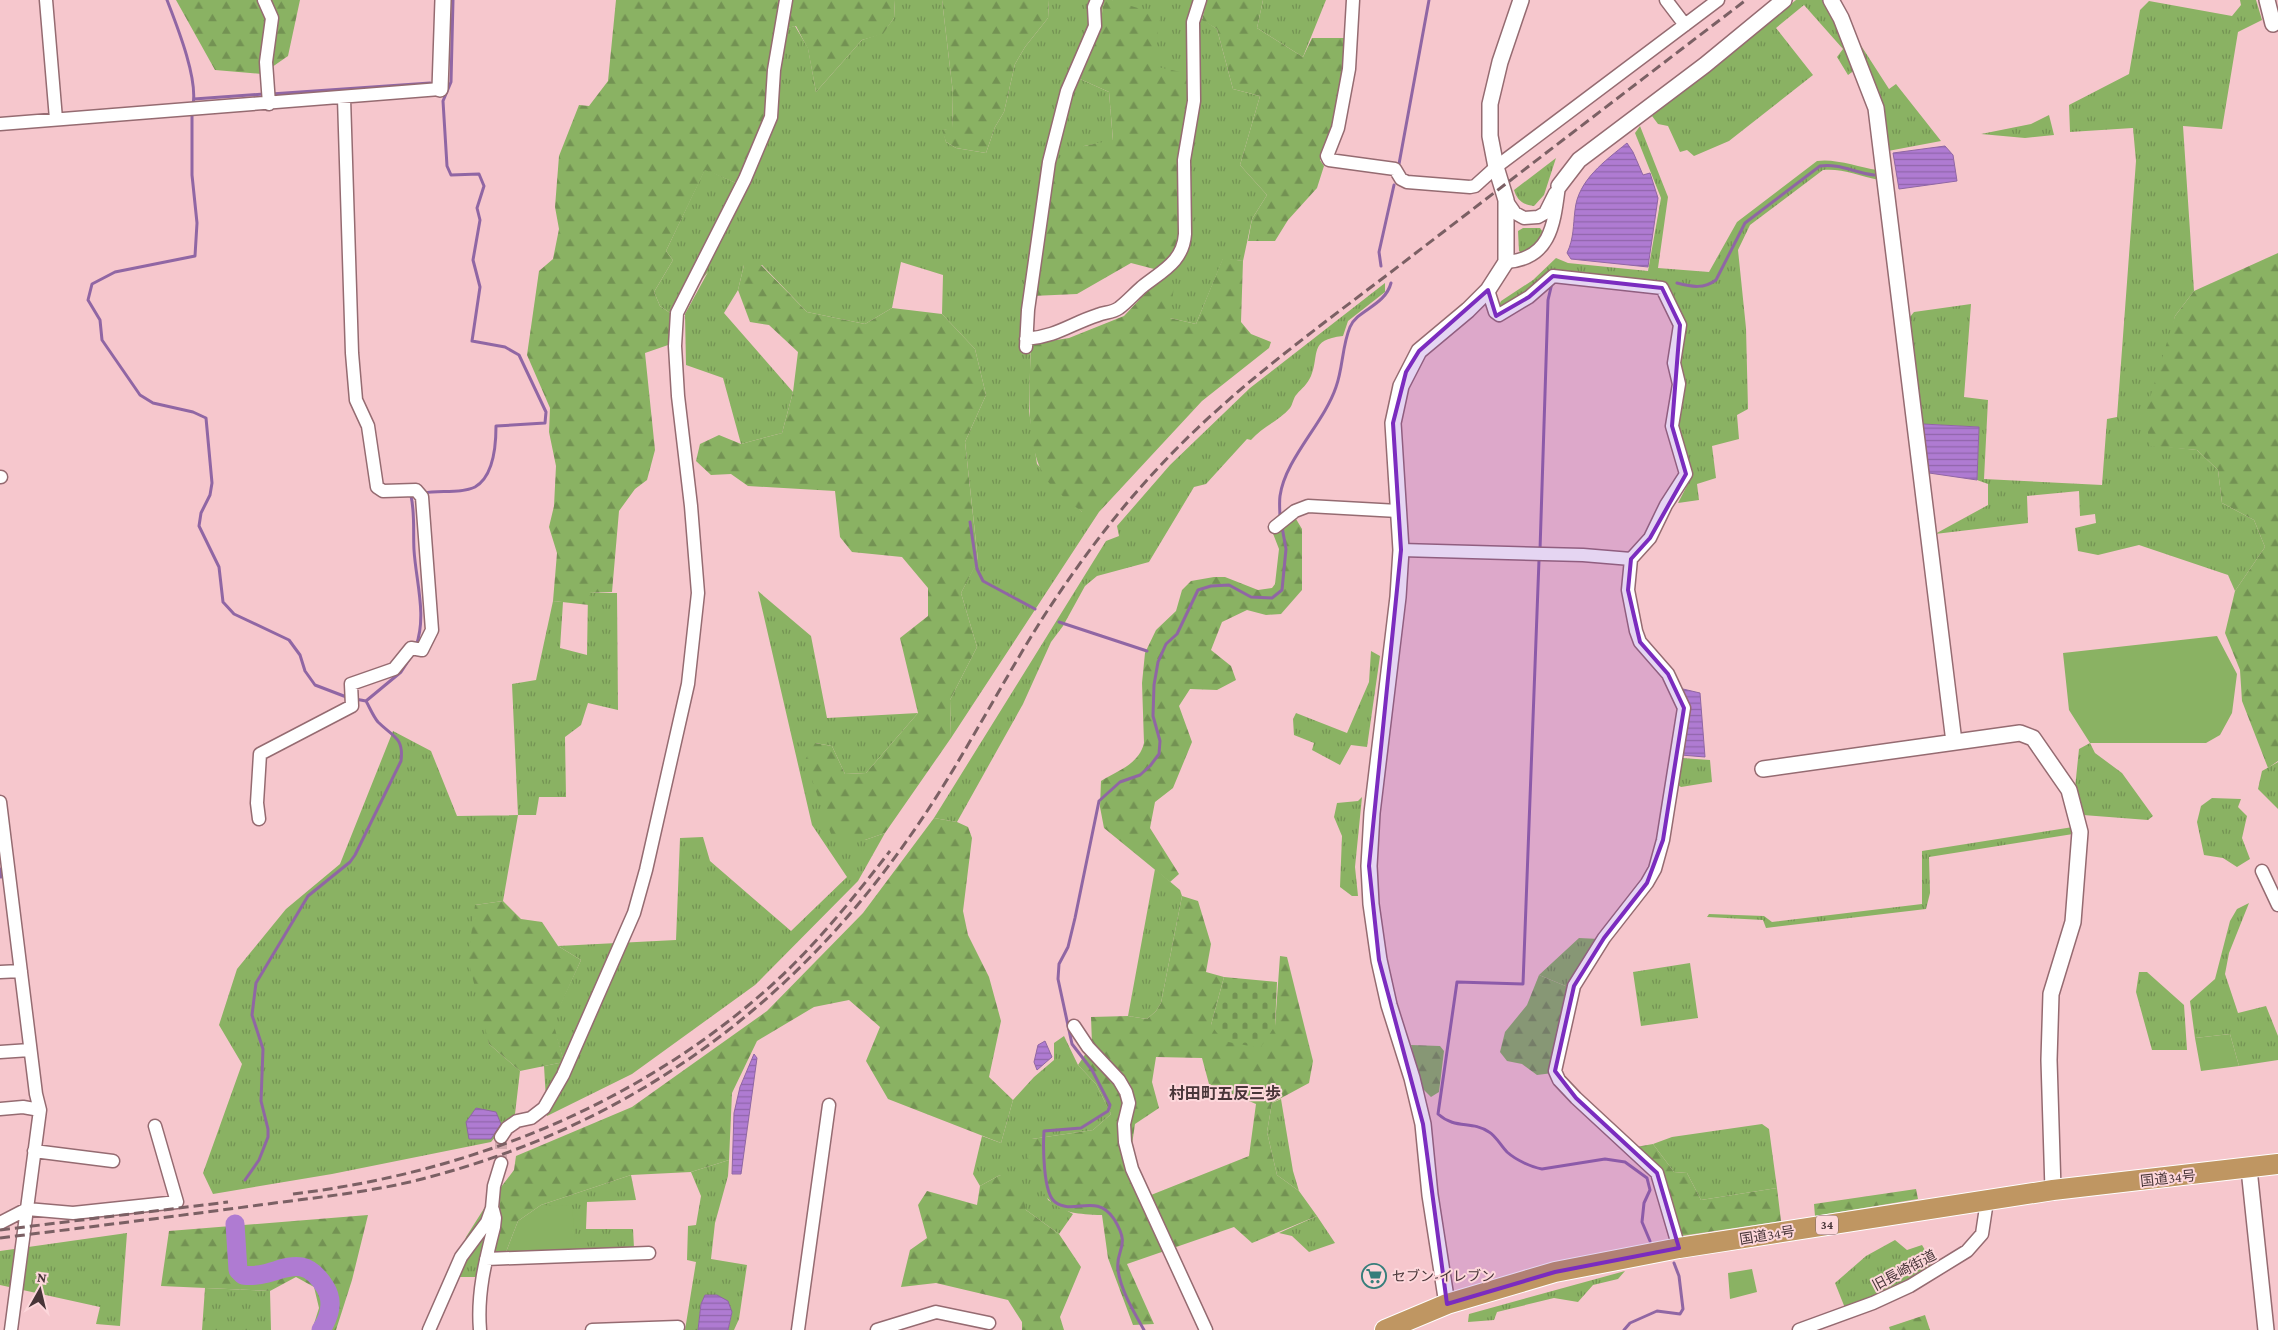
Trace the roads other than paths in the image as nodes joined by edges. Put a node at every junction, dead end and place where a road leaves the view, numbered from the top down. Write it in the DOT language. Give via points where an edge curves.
graph roads {
  1 [pos="46,0"];
  2 [pos="264,0"];
  3 [pos="442,0"];
  4 [pos="786,0"];
  5 [pos="1097,0"];
  6 [pos="1200,0"];
  7 [pos="1353,0"];
  8 [pos="1522,0"];
  9 [pos="1666,0"];
  10 [pos="1718,0"];
  11 [pos="1784,0"];
  12 [pos="1831,0"];
  13 [pos="2267,0"];
  14 [pos="2274,24"];
  15 [pos="1685,25"];
  16 [pos="440,89"];
  17 [pos="344,98"];
  18 [pos="269,104"];
  19 [pos="56,119"];
  20 [pos="0,124"];
  21 [pos="1496,167"];
  22 [pos="1559,186"];
  23 [pos="1506,200"];
  24 [pos="1506,262"];
  25 [pos="1488,290"];
  26 [pos="1398,511"];
  27 [pos="1280,523"];
  28 [pos="1400,550"];
  29 [pos="1631,559"];
  30 [pos="1954,742"];
  31 [pos="1764,769"];
  32 [pos="0,802"];
  33 [pos="259,819"];
  34 [pos="2,826"];
  35 [pos="3,854"];
  36 [pos="2262,871"];
  37 [pos="5,885"];
  38 [pos="2278,905"];
  39 [pos="21,971"];
  40 [pos="0,972"];
  41 [pos="1074,1026"];
  42 [pos="30,1050"];
  43 [pos="0,1052"];
  44 [pos="829,1105"];
  45 [pos="0,1109"];
  46 [pos="40,1110"];
  47 [pos="155,1126"];
  48 [pos="501,1137"];
  49 [pos="34,1151"];
  50 [pos="113,1161"];
  51 [pos="501,1163"];
  52 [pos="2278,1164"];
  53 [pos="2250,1168"];
  54 [pos="2052,1190"];
  55 [pos="1988,1201"];
  56 [pos="492,1208"];
  57 [pos="27,1210"];
  58 [pos="0,1223"];
  59 [pos="1679,1248"];
  60 [pos="649,1253"];
  61 [pos="486,1260"];
  62 [pos="1447,1304"];
  63 [pos="989,1323"];
  64 [pos="678,1327"];
  65 [pos="628,1329"];
  66 [pos="10,1330"];
  67 [pos="429,1330"];
  68 [pos="480,1330"];
  69 [pos="592,1330"];
  70 [pos="798,1330"];
  71 [pos="877,1330"];
  72 [pos="1206,1330"];
  73 [pos="1385,1330"];
  74 [pos="1799,1330"];
  75 [pos="2266,1330"];
  1 -- 19 [label="street"];
  2 -- 18 [label="street" via="272,18 266,62"];
  3 -- 16 [label="street"];
  4 -- 48 [label="street" via="774,70 771,117 745,178 677,313 678,396 698,593 688,684 646,870 634,913 563,1075 544,1108 531,1118 517,1121"];
  5 -- 6 [label="street" via="1095,26 1067,91 1049,162 1026,343 1099,314 1109,314 1168,269 1179,256 1185,234 1184,160 1194,101 1193,22"];
  7 -- 21 [label="street" via="1349,69 1338,128 1328,160 1394,170 1407,182 1470,188"];
  8 -- 21 [label="street" via="1500,62 1490,104 1490,136"];
  9 -- 15 [label="street"];
  10 -- 15 [label="street"];
  11 -- 22 [label="street" via="1705,65 1579,160"];
  12 -- 30 [label="street" via="1876,108"];
  13 -- 14 [label="street"];
  15 -- 21 [label="street"];
  16 -- 17 [label="street"];
  17 -- 18 [label="street"];
  17 -- 33 [label="street" via="356,400 368,426 377,487 383,491 419,493 432,630 394,669 351,684 352,706 260,754"];
  18 -- 19 [label="street"];
  19 -- 20 [label="street"];
  21 -- 23 [label="street"];
  22 -- 23 [label="street" via="1545,213 1538,217 1524,218 1515,213"];
  22 -- 24 [label="street" via="1555,218 1544,243 1531,258"];
  23 -- 24 [label="street"];
  24 -- 25 [label="street"];
  25 -- 26 [label="street" via="1419,351 1406,372 1393,423"];
  25 -- 29 [label="street" via="1499,315 1556,276 1662,288 1664,291 1680,324 1674,363 1679,384 1672,426 1686,474 1650,538"];
  26 -- 27 [label="street" via="1308,506"];
  26 -- 28 [label="street"];
  28 -- 29 [label="street"];
  28 -- 62 [label="street" via="1398,596 1372,813 1371,904 1389,1005 1423,1124"];
  29 -- 59 [label="street" via="1628,590 1636,631 1640,642 1674,684 1684,708 1683,717 1655,869 1580,974 1569,1002 1555,1071 1576,1098 1657,1173"];
  30 -- 31 [label="street"];
  30 -- 54 [label="street" via="2020,732 2033,738 2069,790 2080,832 2073,922 2051,994"];
  32 -- 34 [label="street"];
  34 -- 35 [label="street"];
  35 -- 37 [label="street"];
  36 -- 38 [label="street"];
  37 -- 39 [label="street"];
  39 -- 40 [label="street"];
  39 -- 42 [label="street"];
  41 -- 72 [label="street" via="1126,1092 1129,1103 1124,1124 1125,1142 1132,1169"];
  42 -- 43 [label="street"];
  42 -- 46 [label="street"];
  44 -- 70 [label="street"];
  45 -- 46 [label="street" via="23,1107"];
  46 -- 49 [label="street"];
  47 -- 57 [label="street" via="176,1202 73,1213"];
  49 -- 50 [label="street"];
  49 -- 57 [label="street"];
  51 -- 56 [label="street"];
  52 -- 53 [label="highway, 国道34号 / 34"];
  53 -- 54 [label="highway, 国道34号 / 34"];
  53 -- 75 [label="street"];
  54 -- 55 [label="highway, 国道34号 / 34"];
  55 -- 59 [label="highway, 国道34号 / 34"];
  55 -- 74 [label="street, 旧長崎街道" via="1982,1234 1967,1251 1910,1286"];
  56 -- 61 [label="street" via="494,1227"];
  56 -- 67 [label="street" via="487,1222 453,1272"];
  57 -- 58 [label="street"];
  57 -- 66 [label="street"];
  59 -- 62 [label="highway, 国道34号 / 34" via="1556,1272"];
  60 -- 61 [label="street"];
  61 -- 68 [label="street" via="480,1283"];
  62 -- 73 [label="highway, 国道34号 / 34"];
  63 -- 71 [label="street" via="936,1312"];
  64 -- 65 [label="street"];
  65 -- 69 [label="street"];
}
